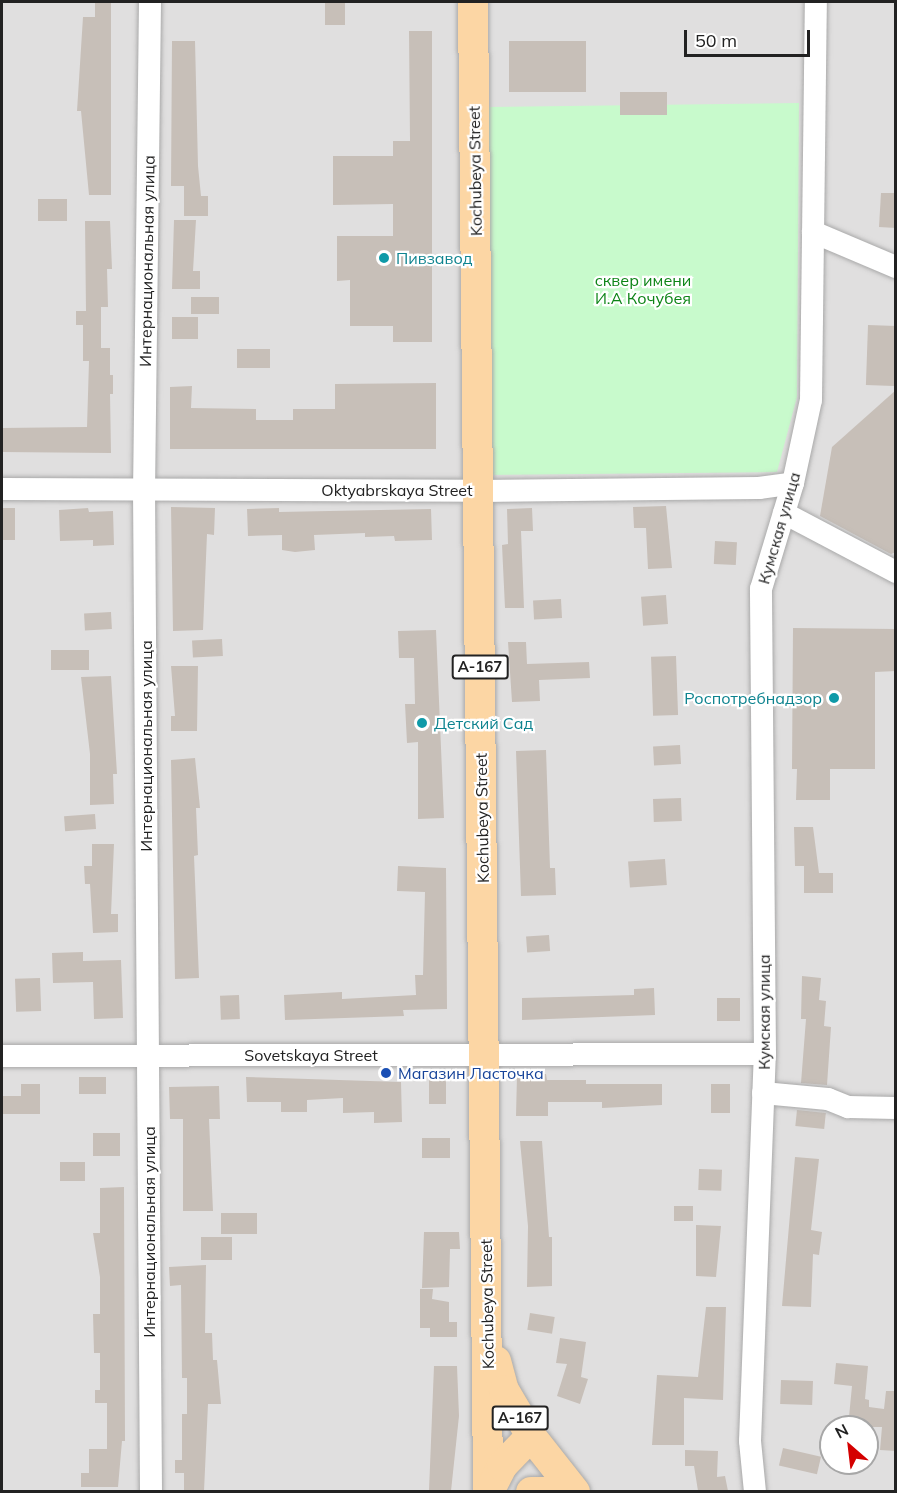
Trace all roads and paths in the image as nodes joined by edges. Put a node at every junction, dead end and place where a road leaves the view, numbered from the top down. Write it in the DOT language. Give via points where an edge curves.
graph roads {
  1 [pos="150,2"];
  2 [pos="473,2"];
  3 [pos="816,2"];
  4 [pos="813,232"];
  5 [pos="896,267"];
  6 [pos="793,483"];
  7 [pos="144,488"];
  8 [pos="2,489"];
  9 [pos="479,491"];
  10 [pos="784,513"];
  11 [pos="896,572"];
  12 [pos="484,1054"];
  13 [pos="765,1054"];
  14 [pos="2,1056"];
  15 [pos="148,1056"];
  16 [pos="763,1093"];
  17 [pos="896,1108"];
  18 [pos="488,1332"];
  19 [pos="531,1436"];
  20 [pos="151,1491"];
  21 [pos="489,1491"];
  22 [pos="531,1491"];
  23 [pos="554,1491"];
  24 [pos="575,1491"];
  25 [pos="755,1491"];
  1 -- 7 [label="street, Интернациональная улица"];
  2 -- 9 [label="main road, Kochubeya Street / А-167"];
  3 -- 4 [label="street, Кумская улица"];
  4 -- 5 [label="street"];
  4 -- 6 [label="street, Кумская улица" via="811,400"];
  6 -- 9 [label="street, Oktyabrskaya Street" via="759,488"];
  6 -- 10 [label="street, Кумская улица"];
  7 -- 8 [label="street, Oktyabrskaya Street"];
  7 -- 9 [label="street, Oktyabrskaya Street"];
  7 -- 15 [label="street, Интернациональная улица"];
  9 -- 12 [label="main road, Kochubeya Street / А-167"];
  10 -- 11 [label="street"];
  10 -- 13 [label="street, Кумская улица" via="761,589"];
  12 -- 13 [label="street, Sovetskaya Street"];
  12 -- 15 [label="street, Sovetskaya Street"];
  12 -- 18 [label="main road, Kochubeya Street / А-167"];
  13 -- 16 [label="street, Кумская улица"];
  14 -- 15 [label="street, Sovetskaya Street"];
  15 -- 20 [label="street, Интернациональная улица"];
  16 -- 17 [label="street, Кумская улица" via="828,1099 848,1107"];
  16 -- 25 [label="street, Кумская улица" via="750,1441"];
  18 -- 19 [label="main road, А-167" via="504,1390"];
  18 -- 21 [label="main road, Kochubeya Street"];
  19 -- 21 [label="main road" via="502,1466"];
  19 -- 24 [label="main road, А-167"];
  22 -- 23 [label="main road"];
}
